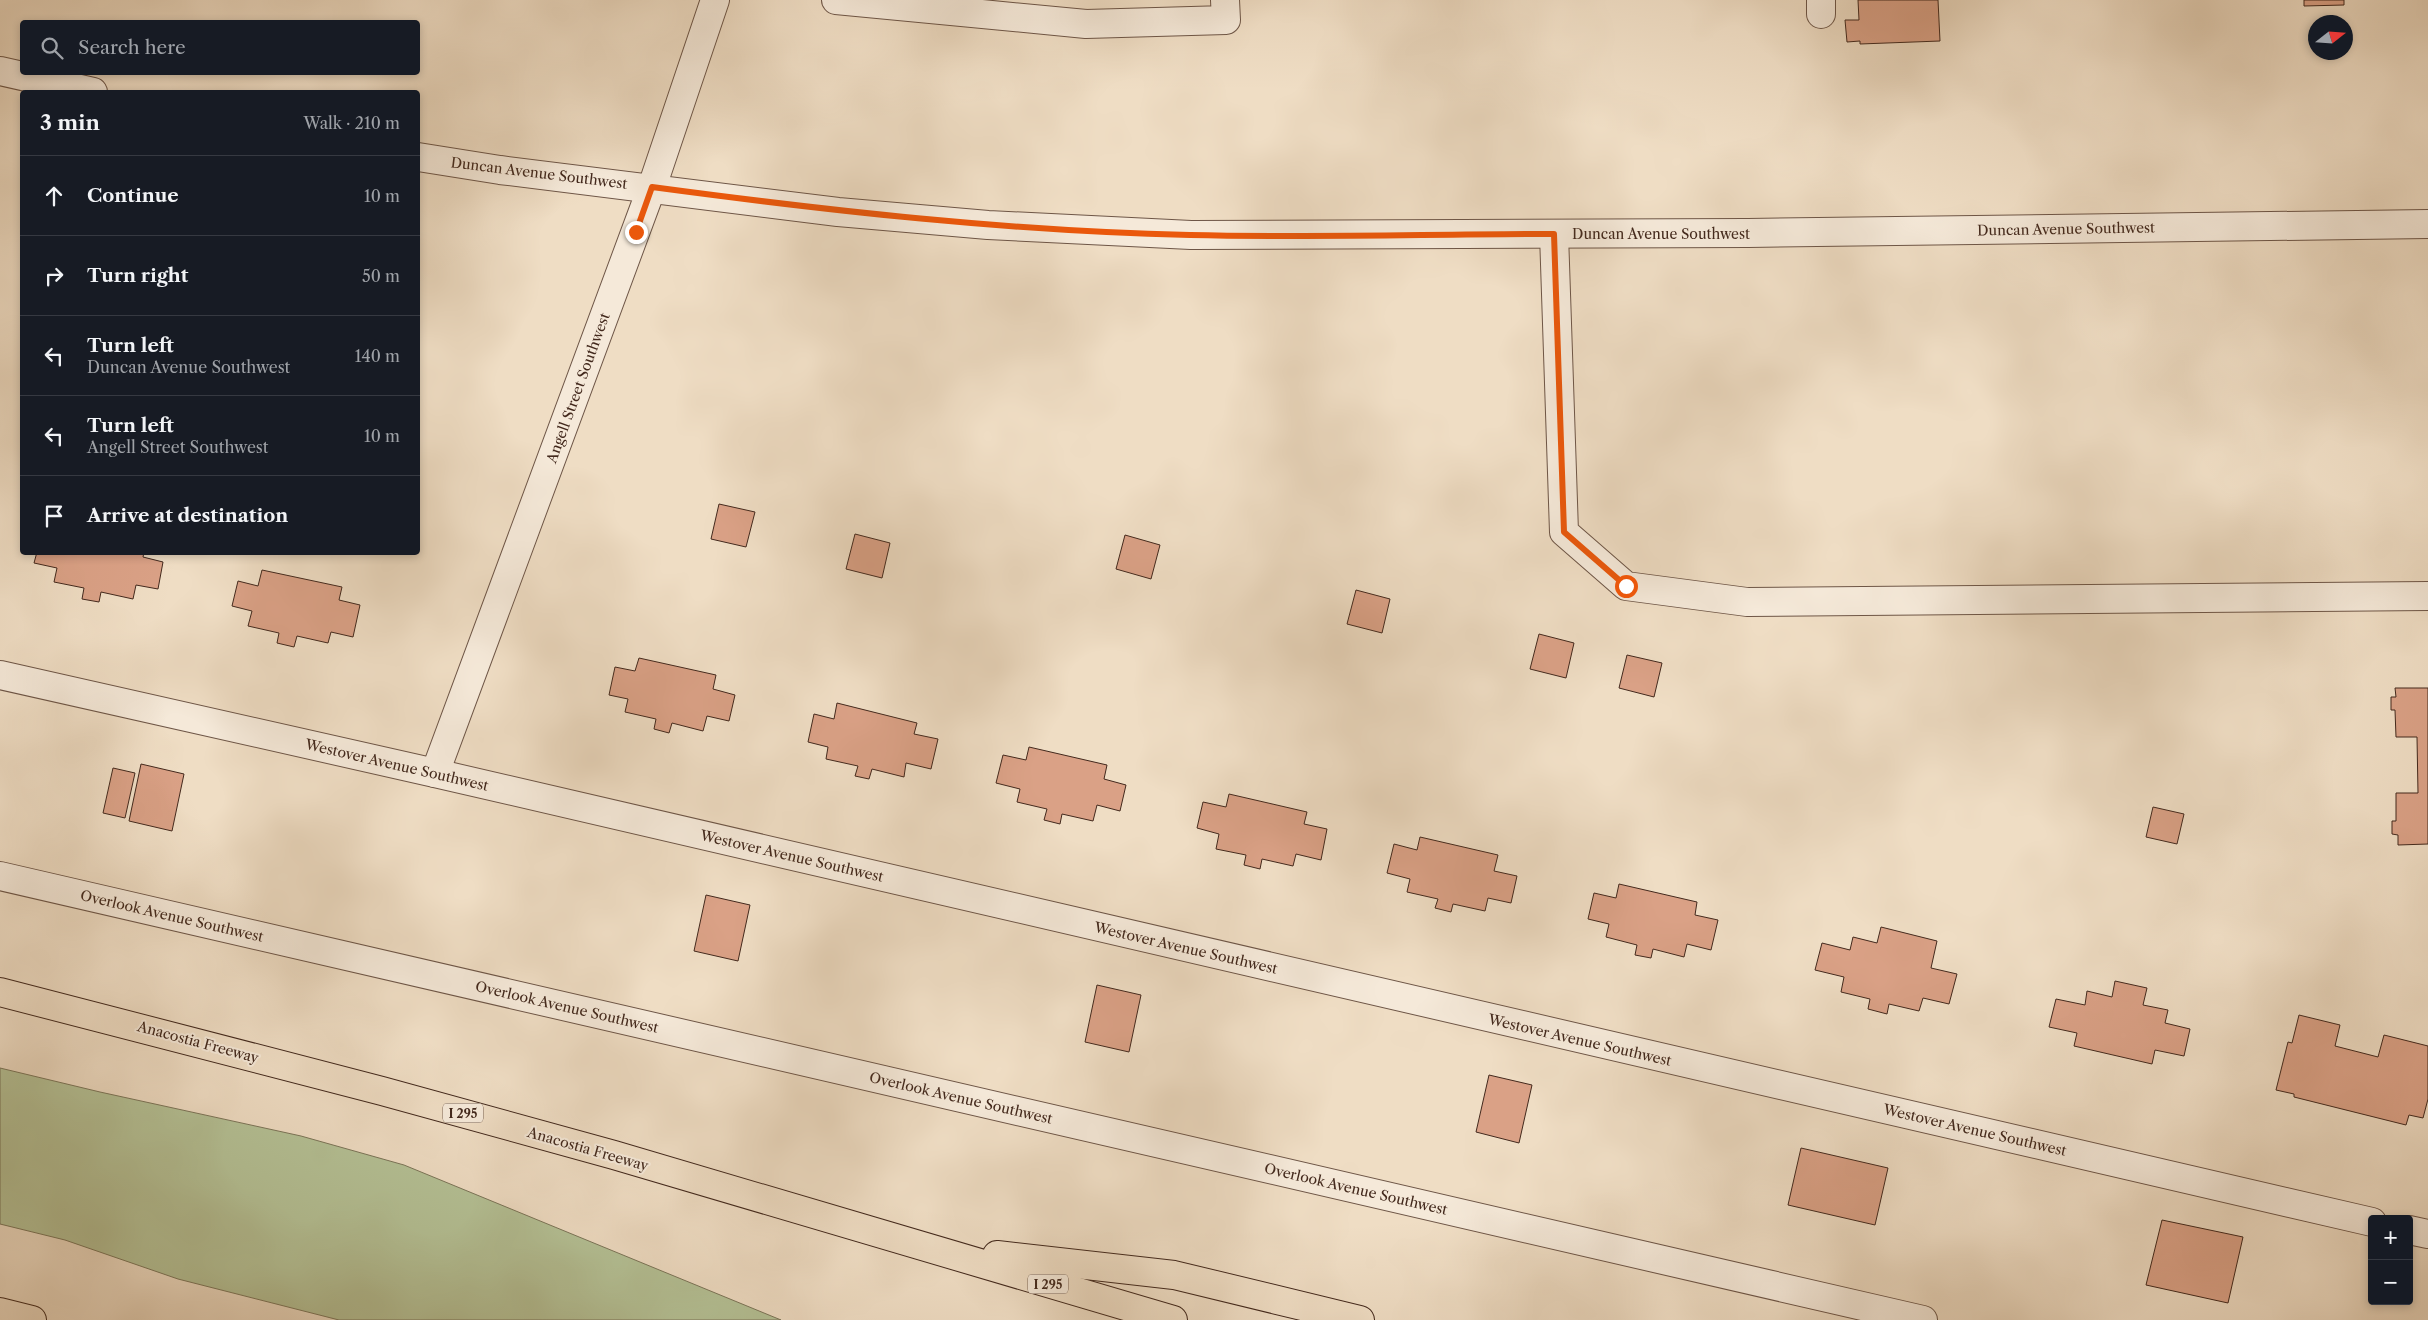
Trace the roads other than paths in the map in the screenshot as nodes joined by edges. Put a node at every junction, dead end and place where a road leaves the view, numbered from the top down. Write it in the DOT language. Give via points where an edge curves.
graph roads {
  1 [pos="716,0"];
  2 [pos="836,0"];
  3 [pos="1226,0"];
  4 [pos="0,71"];
  5 [pos="84,90"];
  6 [pos="420,157"];
  7 [pos="652,187"];
  8 [pos="2428,224"];
  9 [pos="1554,234"];
  10 [pos="2428,596"];
  11 [pos="0,675"];
  12 [pos="435,773"];
  13 [pos="0,876"];
  14 [pos="0,992"];
  15 [pos="2368,1221"];
  16 [pos="2413,1231"];
  17 [pos="2428,1234"];
  18 [pos="923,1247"];
  19 [pos="0,1312"];
  20 [pos="32,1320"];
  21 [pos="1173,1320"];
  22 [pos="1360,1320"];
  23 [pos="1922,1320"];
  1 -- 7 [label="street, Angell Street Southwest"];
  2 -- 3 [label="street" via="1086,24 1226,20"];
  4 -- 5 [label="street"];
  6 -- 7 [label="street, Duncan Avenue Southwest"];
  7 -- 9 [label="street, Duncan Avenue Southwest" via="838,212 1109,232 1191,235"];
  7 -- 12 [label="street, Angell Street Southwest"];
  8 -- 9 [label="street, Duncan Avenue Southwest"];
  9 -- 10 [label="street" via="1564,532 1626,586 1747,602"];
  11 -- 12 [label="street, Westover Avenue Southwest"];
  12 -- 15 [label="street, Westover Avenue Southwest"];
  13 -- 23 [label="street, Overlook Avenue Southwest"];
  14 -- 18 [label="highway, Anacostia Freeway / I 295" via="614,1155"];
  16 -- 17 [label="street"];
  18 -- 21 [label="highway, Anacostia Freeway / I 295"];
  18 -- 22 [label="highway" via="1174,1275"];
  19 -- 20 [label="highway"];
}
